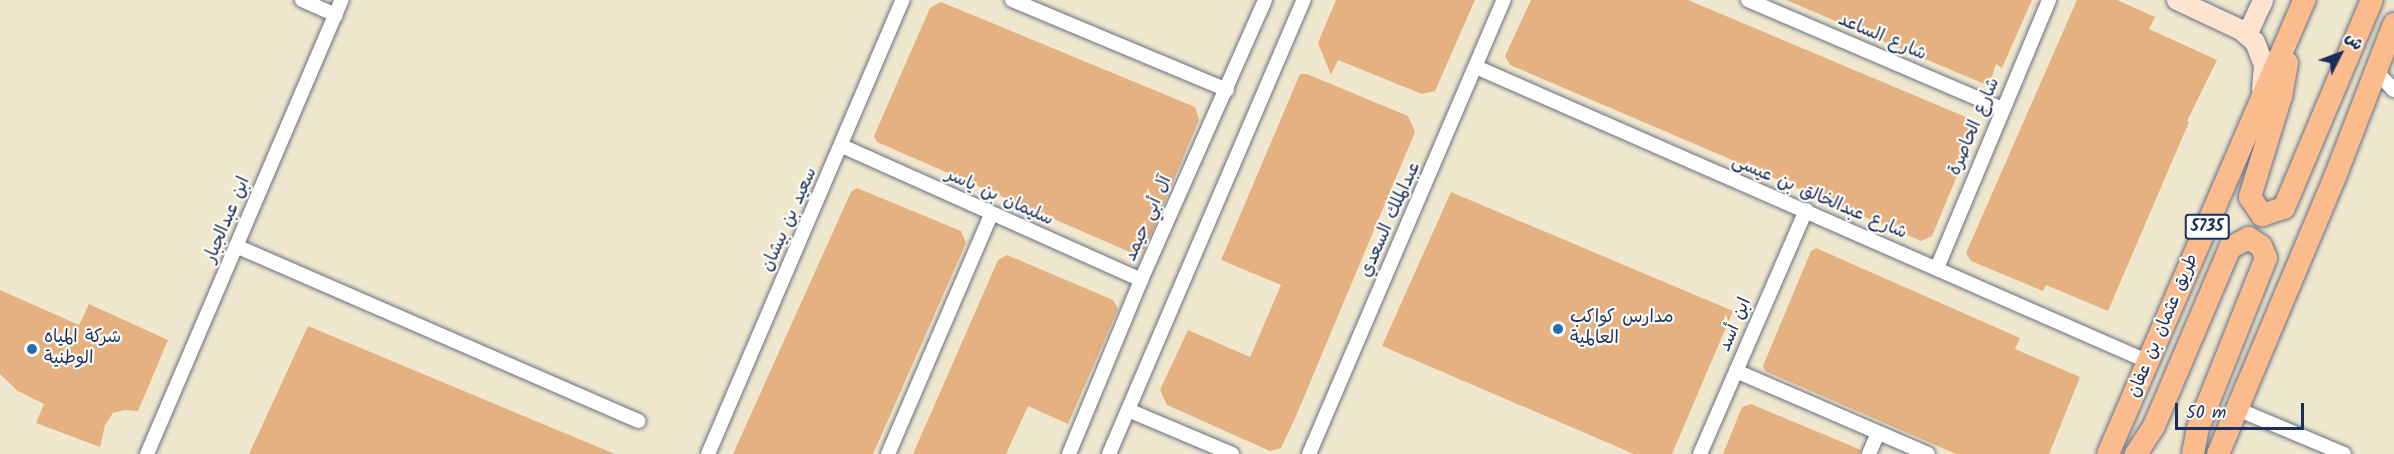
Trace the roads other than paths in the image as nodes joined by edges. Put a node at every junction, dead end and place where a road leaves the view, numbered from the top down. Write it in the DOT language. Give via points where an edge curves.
graph roads {
  1 [pos="302,0"];
  2 [pos="342,0"];
  3 [pos="903,0"];
  4 [pos="1012,0"];
  5 [pos="1265,0"];
  6 [pos="1304,0"];
  7 [pos="1504,0"];
  8 [pos="1748,0"];
  9 [pos="2049,0"];
  10 [pos="2177,0"];
  11 [pos="2263,0"];
  12 [pos="2304,0"];
  13 [pos="2372,0"];
  14 [pos="336,15"];
  15 [pos="2394,24"];
  16 [pos="2292,32"];
  17 [pos="2247,35"];
  18 [pos="1476,67"];
  19 [pos="2385,72"];
  20 [pos="1227,90"];
  21 [pos="2394,90"];
  22 [pos="2261,100"];
  23 [pos="2002,109"];
  24 [pos="842,146"];
  25 [pos="1806,210"];
  26 [pos="991,215"];
  27 [pos="236,246"];
  28 [pos="1937,268"];
  29 [pos="1141,280"];
  30 [pos="2149,362"];
  31 [pos="1736,371"];
  32 [pos="2237,409"];
  33 [pos="1128,410"];
  34 [pos="639,421"];
  35 [pos="1878,433"];
  36 [pos="147,454"];
  37 [pos="708,454"];
  38 [pos="888,454"];
  39 [pos="1069,454"];
  40 [pos="1109,454"];
  41 [pos="1232,454"];
  42 [pos="1309,454"];
  43 [pos="1700,454"];
  44 [pos="1869,454"];
  45 [pos="1928,454"];
  46 [pos="2108,454"];
  47 [pos="2136,454"];
  48 [pos="2193,454"];
  49 [pos="2218,454"];
  50 [pos="2344,454"];
  1 -- 14 [label="street"];
  2 -- 14 [label="street, ابن عبدالجبار"];
  3 -- 24 [label="street, سعيد بن بيشان"];
  4 -- 20 [label="street"];
  5 -- 20 [label="street, آل أبي حيمد"];
  6 -- 33 [label="street"];
  7 -- 18 [label="street, عبدالملك السعدي"];
  8 -- 23 [label="street, شارع الساعد"];
  9 -- 23 [label="street, شارع الحاصرة"];
  10 -- 17 [label="street"];
  11 -- 17 [label="street"];
  12 -- 16 [label="main road, طريق عثمان بن عفان / 5735"];
  13 -- 16 [label="main road" via="2292,193 2284,208 2262,214 2250,197 2281,96"];
  14 -- 27 [label="street, ابن عبدالجبار"];
  15 -- 19 [label="main road"];
  16 -- 22 [label="main road, طريق عثمان بن عفان / 5735"];
  17 -- 22 [label="street" via="2263,57"];
  18 -- 25 [label="street, شارع عبدالخالق بن عيسى"];
  18 -- 42 [label="street, عبدالملك السعدي"];
  19 -- 21 [label="street"];
  19 -- 32 [label="main road"];
  20 -- 29 [label="street, آل أبي حيمد"];
  22 -- 30 [label="main road, طريق عثمان بن عفان / 5735"];
  23 -- 28 [label="street, شارع الحاصرة"];
  24 -- 26 [label="street, سليمان بن ياسر"];
  24 -- 37 [label="street, سعيد بن بيشان"];
  25 -- 28 [label="street, شارع عبدالخالق بن عيسى"];
  25 -- 31 [label="street, ابن أسد"];
  26 -- 29 [label="street, سليمان بن ياسر"];
  26 -- 38 [label="street"];
  27 -- 34 [label="street"];
  27 -- 36 [label="street, ابن عبدالجبار"];
  28 -- 30 [label="street, شارع عبدالخالق بن عيسى"];
  29 -- 39 [label="street, آل أبي حيمد"];
  30 -- 46 [label="main road, طريق عثمان بن عفان / 5735"];
  31 -- 35 [label="street"];
  31 -- 43 [label="street, ابن أسد"];
  32 -- 49 [label="main road"];
  32 -- 50 [label="street"];
  33 -- 40 [label="street"];
  33 -- 41 [label="street"];
  35 -- 44 [label="street"];
  35 -- 45 [label="street"];
  47 -- 48 [label="main road" via="2154,426 2230,248 2249,238 2261,246 2266,258 2198,428"];
}
